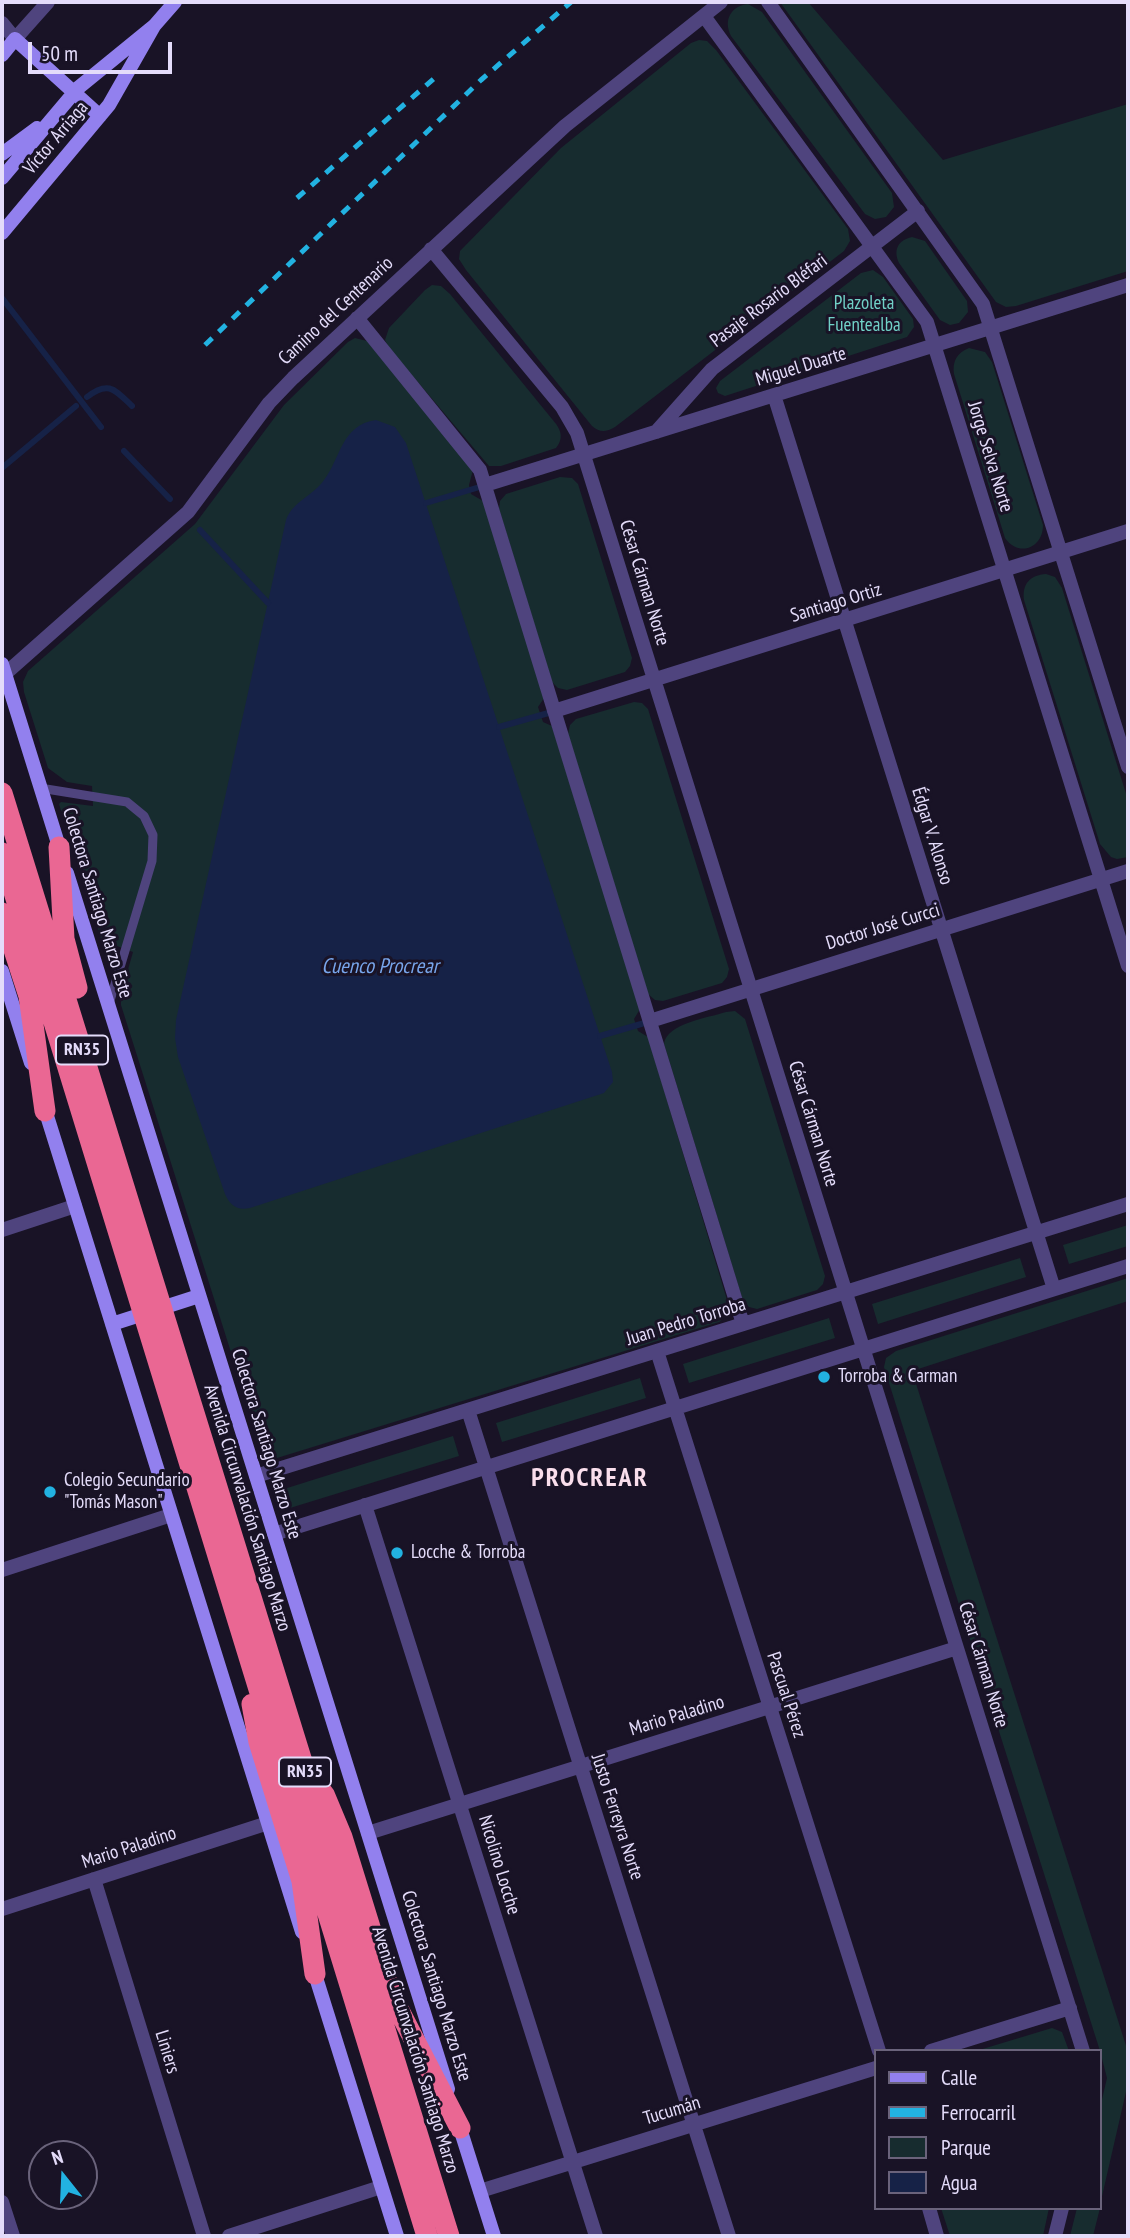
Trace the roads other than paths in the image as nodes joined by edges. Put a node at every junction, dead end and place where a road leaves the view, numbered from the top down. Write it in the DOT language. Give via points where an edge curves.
graph roads {
  1 [pos="48,2"];
  2 [pos="175,2"];
  3 [pos="721,2"];
  4 [pos="768,2"];
  5 [pos="704,16"];
  6 [pos="2,23"];
  7 [pos="154,26"];
  8 [pos="15,39"];
  9 [pos="2,54"];
  10 [pos="74,93"];
  11 [pos="55,115"];
  12 [pos="100,116"];
  13 [pos="2,154"];
  14 [pos="2,178"];
  15 [pos="918,212"];
  16 [pos="2,233"];
  17 [pos="872,246"];
  18 [pos="431,249"];
  19 [pos="1128,285"];
  20 [pos="357,318"];
  21 [pos="991,328"];
  22 [pos="935,345"];
  23 [pos="774,395"];
  24 [pos="655,433"];
  25 [pos="584,454"];
  26 [pos="485,485"];
  27 [pos="1128,531"];
  28 [pos="1061,552"];
  29 [pos="1005,570"];
  30 [pos="845,620"];
  31 [pos="3,669"];
  32 [pos="654,680"];
  33 [pos="554,711"];
  34 [pos="1128,767"];
  35 [pos="40,788"];
  36 [pos="2,793"];
  37 [pos="59,847"];
  38 [pos="2,853"];
  39 [pos="1128,871"];
  40 [pos="1101,879"];
  41 [pos="2,913"];
  42 [pos="941,929"];
  43 [pos="1128,967"];
  44 [pos="2,971"];
  45 [pos="751,989"];
  46 [pos="109,1006"];
  47 [pos="650,1021"];
  48 [pos="45,1111"];
  49 [pos="1128,1204"];
  50 [pos="75,1206"];
  51 [pos="133,1217"];
  52 [pos="2,1230"];
  53 [pos="1036,1233"];
  54 [pos="1128,1266"];
  55 [pos="1054,1289"];
  56 [pos="846,1293"];
  57 [pos="199,1296"];
  58 [pos="152,1311"];
  59 [pos="112,1324"];
  60 [pos="743,1324"];
  61 [pos="863,1349"];
  62 [pos="657,1351"];
  63 [pos="675,1408"];
  64 [pos="468,1410"];
  65 [pos="486,1467"];
  66 [pos="256,1476"];
  67 [pos="365,1505"];
  68 [pos="172,1515"];
  69 [pos="274,1534"];
  70 [pos="2,1570"];
  71 [pos="244,1640"];
  72 [pos="957,1648"];
  73 [pos="282,1700"];
  74 [pos="770,1707"];
  75 [pos="580,1766"];
  76 [pos="460,1804"];
  77 [pos="268,1823"];
  78 [pos="368,1833"];
  79 [pos="94,1879"];
  80 [pos="2,1909"];
  81 [pos="315,1974"];
  82 [pos="1070,2007"];
  83 [pos="877,2049"];
  84 [pos="937,2049"];
  85 [pos="1082,2049"];
  86 [pos="874,2069"];
  87 [pos="694,2125"];
  88 [pos="460,2128"];
  89 [pos="573,2163"];
  90 [pos="381,2188"];
  91 [pos="480,2192"];
  92 [pos="2,2202"];
  93 [pos="930,2210"];
  94 [pos="1062,2210"];
  95 [pos="13,2236"];
  96 [pos="204,2236"];
  97 [pos="229,2236"];
  98 [pos="397,2236"];
  99 [pos="427,2236"];
  100 [pos="449,2236"];
  101 [pos="494,2236"];
  102 [pos="596,2236"];
  103 [pos="729,2236"];
  104 [pos="937,2236"];
  105 [pos="1055,2236"];
  1 -- 8 [label="street"];
  2 -- 7 [label="street, Víctor Arriaga"];
  3 -- 5 [label="street, Camino del Centenario"];
  4 -- 15 [label="street, Jorge Selva Norte"];
  5 -- 17 [label="street, Jorge Selva Norte"];
  5 -- 18 [label="street, Camino del Centenario" via="565,126"];
  6 -- 8 [label="street"];
  7 -- 10 [label="street, Víctor Arriaga"];
  7 -- 12 [label="street, Víctor Arriaga"];
  8 -- 9 [label="street"];
  8 -- 10 [label="street"];
  10 -- 11 [label="street, Víctor Arriaga"];
  10 -- 12 [label="street"];
  11 -- 13 [label="street"];
  11 -- 14 [label="street, Víctor Arriaga"];
  12 -- 16 [label="street, Víctor Arriaga"];
  15 -- 17 [label="street, Pasaje Rosario Bléfari"];
  15 -- 21 [label="street, Jorge Selva Norte" via="979,297"];
  17 -- 22 [label="street, Jorge Selva Norte" via="923,316"];
  17 -- 24 [label="street, Pasaje Rosario Bléfari" via="712,369"];
  18 -- 20 [label="street, Camino del Centenario"];
  18 -- 25 [label="street, César Cárman Norte" via="566,412"];
  19 -- 21 [label="street, Miguel Duarte"];
  20 -- 26 [label="street" via="474,460"];
  20 -- 31 [label="street, Camino del Centenario" via="276,394 188,512"];
  21 -- 22 [label="street, Miguel Duarte"];
  21 -- 28 [label="street, Jorge Selva Norte"];
  22 -- 23 [label="street, Miguel Duarte"];
  22 -- 29 [label="street, Jorge Selva Norte"];
  23 -- 24 [label="street, Miguel Duarte"];
  23 -- 30 [label="street, Édgar V. Alonso"];
  24 -- 25 [label="street, Miguel Duarte"];
  25 -- 26 [label="street, Miguel Duarte"];
  25 -- 32 [label="street, César Cárman Norte"];
  26 -- 33 [label="street"];
  27 -- 28 [label="street, Santiago Ortiz"];
  28 -- 29 [label="street, Santiago Ortiz"];
  28 -- 34 [label="street, Jorge Selva Norte"];
  29 -- 30 [label="street, Santiago Ortiz"];
  29 -- 40 [label="street, Jorge Selva Norte"];
  30 -- 32 [label="street, Santiago Ortiz"];
  30 -- 42 [label="street, Édgar V. Alonso"];
  31 -- 35 [label="street, Colectora Santiago Marzo Este"];
  32 -- 33 [label="street, Santiago Ortiz"];
  32 -- 45 [label="street, César Cárman Norte"];
  33 -- 47 [label="street"];
  35 -- 37 [label="street, Colectora Santiago Marzo Este"];
  35 -- 46 [label="lane" via="127,802 144,816 153,835 152,861"];
  36 -- 51 [label="highway, Avenida Circunvalación Santiago Marzo / RN35"];
  37 -- 46 [label="street, Colectora Santiago Marzo Este"];
  37 -- 51 [label="highway" via="65,945 112,1104"];
  38 -- 58 [label="highway, Avenida Circunvalación Santiago Marzo / RN35"];
  39 -- 40 [label="street, Doctor José Curcci"];
  40 -- 42 [label="street, Doctor José Curcci"];
  40 -- 43 [label="street, Jorge Selva Norte"];
  41 -- 48 [label="highway" via="29,996"];
  42 -- 45 [label="street, Doctor José Curcci"];
  42 -- 53 [label="street, Édgar V. Alonso"];
  44 -- 48 [label="street"];
  45 -- 47 [label="street, Doctor José Curcci"];
  45 -- 56 [label="street, César Cárman Norte"];
  46 -- 57 [label="street, Colectora Santiago Marzo Este"];
  47 -- 60 [label="street"];
  48 -- 50 [label="street"];
  49 -- 53 [label="street, Juan Pedro Torroba"];
  50 -- 52 [label="street"];
  50 -- 59 [label="street"];
  51 -- 58 [label="highway, Avenida Circunvalación Santiago Marzo / RN35"];
  53 -- 55 [label="street, Édgar V. Alonso"];
  53 -- 56 [label="street, Juan Pedro Torroba"];
  54 -- 55 [label="street"];
  55 -- 61 [label="street"];
  56 -- 60 [label="street, Juan Pedro Torroba"];
  56 -- 61 [label="street, César Cárman Norte"];
  57 -- 58 [label="street"];
  57 -- 66 [label="street, Colectora Santiago Marzo Este"];
  58 -- 59 [label="street"];
  58 -- 71 [label="highway, Avenida Circunvalación Santiago Marzo / RN35"];
  58 -- 73 [label="highway, Avenida Circunvalación Santiago Marzo / RN35"];
  59 -- 68 [label="street"];
  60 -- 62 [label="street, Juan Pedro Torroba"];
  61 -- 63 [label="street"];
  61 -- 72 [label="street, César Cárman Norte"];
  62 -- 63 [label="street, Pascual Pérez"];
  62 -- 64 [label="street, Juan Pedro Torroba"];
  63 -- 65 [label="street"];
  63 -- 74 [label="street, Pascual Pérez"];
  64 -- 65 [label="street, Justo Ferreyra Norte"];
  64 -- 66 [label="street, Juan Pedro Torroba"];
  65 -- 67 [label="street"];
  65 -- 75 [label="street, Justo Ferreyra Norte"];
  66 -- 69 [label="street, Colectora Santiago Marzo Este"];
  67 -- 69 [label="street"];
  67 -- 76 [label="street, Nicolino Locche"];
  68 -- 70 [label="street"];
  68 -- 77 [label="street"];
  69 -- 78 [label="street, Colectora Santiago Marzo Este"];
  71 -- 81 [label="highway" via="257,1734 302,1881"];
  71 -- 99 [label="highway, Avenida Circunvalación Santiago Marzo / RN35"];
  72 -- 74 [label="street, Mario Paladino"];
  72 -- 82 [label="street, César Cárman Norte"];
  73 -- 88 [label="highway" via="338,1828 391,1995"];
  73 -- 100 [label="highway, Avenida Circunvalación Santiago Marzo / RN35"];
  74 -- 75 [label="street, Mario Paladino"];
  74 -- 83 [label="street, Pascual Pérez"];
  75 -- 76 [label="street, Mario Paladino"];
  75 -- 87 [label="street, Justo Ferreyra Norte"];
  76 -- 78 [label="street, Mario Paladino"];
  76 -- 89 [label="street, Nicolino Locche"];
  77 -- 79 [label="street, Mario Paladino"];
  77 -- 81 [label="street"];
  78 -- 88 [label="street, Colectora Santiago Marzo Este"];
  79 -- 80 [label="street, Mario Paladino"];
  79 -- 96 [label="street, Liniers"];
  81 -- 90 [label="street"];
  82 -- 84 [label="street"];
  82 -- 85 [label="street, César Cárman Norte"];
  86 -- 87 [label="street, Tucumán"];
  87 -- 89 [label="street, Tucumán"];
  87 -- 103 [label="street, Justo Ferreyra Norte"];
  88 -- 91 [label="street, Colectora Santiago Marzo Este"];
  89 -- 91 [label="street, Tucumán"];
  89 -- 102 [label="street, Nicolino Locche"];
  90 -- 97 [label="street"];
  90 -- 98 [label="street"];
  91 -- 101 [label="street, Colectora Santiago Marzo Este"];
  92 -- 95 [label="street"];
  93 -- 104 [label="street"];
  94 -- 105 [label="street"];
}
